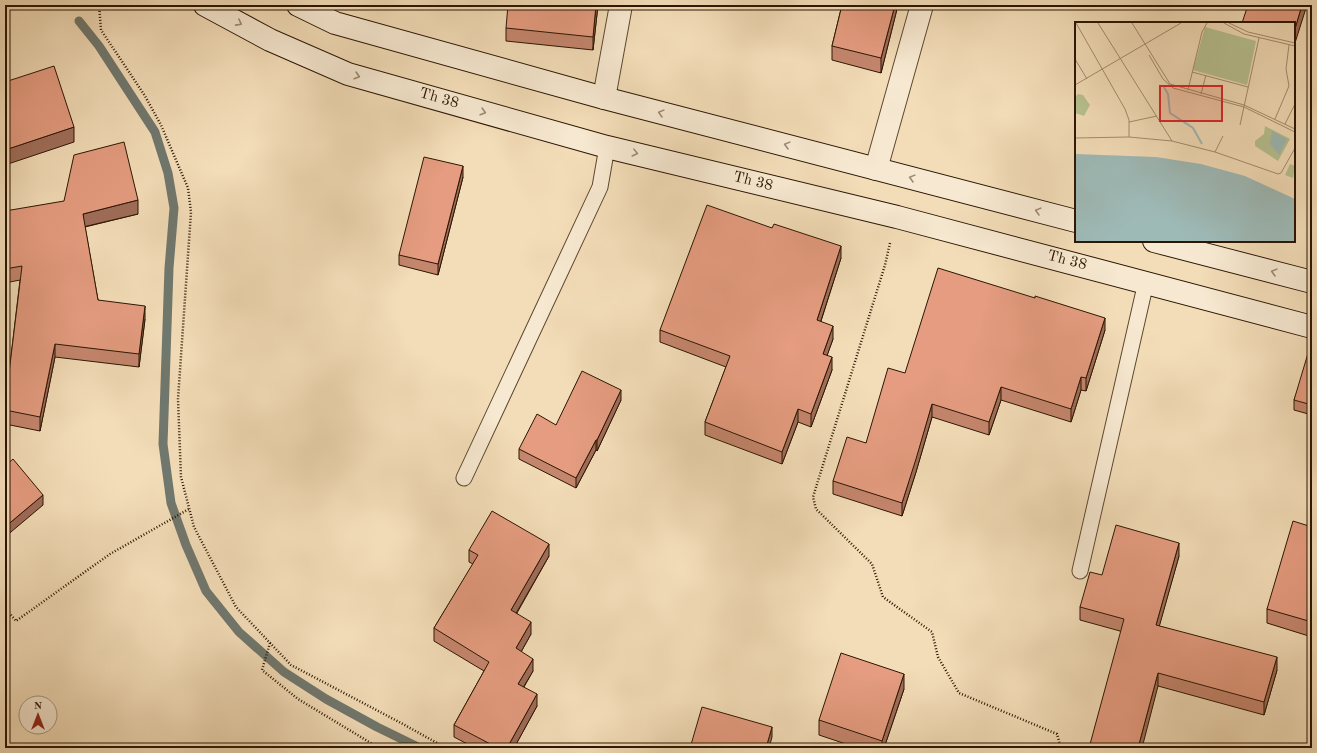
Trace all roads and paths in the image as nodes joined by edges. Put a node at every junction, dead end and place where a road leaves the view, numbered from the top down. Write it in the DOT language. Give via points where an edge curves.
graph roads {
  1 [pos="98,5"];
  2 [pos="205,5"];
  3 [pos="298,5"];
  4 [pos="621,5"];
  5 [pos="922,5"];
  6 [pos="604,98"];
  7 [pos="607,147"];
  8 [pos="876,169"];
  9 [pos="897,217"];
  10 [pos="1075,221"];
  11 [pos="1158,242"];
  12 [pos="1146,282"];
  13 [pos="1312,282"];
  14 [pos="1312,327"];
  15 [pos="464,478"];
  16 [pos="189,510"];
  17 [pos="1080,571"];
  18 [pos="5,608"];
  19 [pos="270,644"];
  20 [pos="437,743"];
  21 [pos="379,748"];
  22 [pos="435,748"];
  23 [pos="446,748"];
  24 [pos="1061,748"];
  1 -- 16 [label="path" via="101,30 158,119 188,188 190,212 178,399 181,477"];
  2 -- 7 [label="street, Th 38, one-way" via="270,40 348,74"];
  3 -- 6 [label="street" via="335,23"];
  4 -- 6 [label="street"];
  5 -- 8 [label="street"];
  8 -- 6 [label="street, one-way"];
  7 -- 9 [label="street, Th 38, one-way"];
  7 -- 15 [label="lane" via="600,187"];
  10 -- 8 [label="street, one-way"];
  9 -- 12 [label="street, Th 38"];
  9 -- 24 [label="path" via="885,265 813,497 816,509 872,564 883,597 932,632 938,657 959,693 1057,734"];
  13 -- 11 [label="street, one-way"];
  12 -- 14 [label="street, Th 38"];
  12 -- 17 [label="lane"];
  16 -- 18 [label="path" via="110,554 16,621"];
  16 -- 19 [label="path" via="194,527 236,607"];
  19 -- 20 [label="path" via="291,665"];
  19 -- 21 [label="path" via="262,670 298,698"];
  20 -- 22 [label="path"];
  20 -- 23 [label="path"];
}
